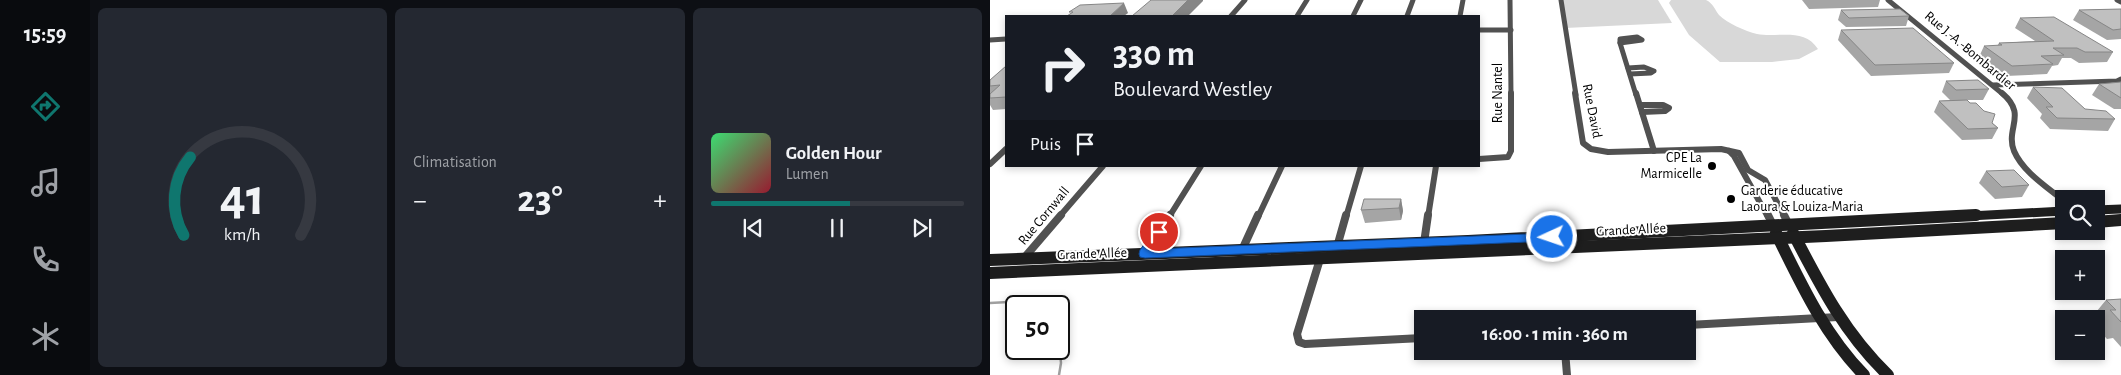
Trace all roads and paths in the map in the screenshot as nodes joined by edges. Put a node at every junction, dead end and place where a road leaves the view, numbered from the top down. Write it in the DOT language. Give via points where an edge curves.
graph roads {
  1 [pos="1245,0"];
  2 [pos="1307,0"];
  3 [pos="1361,0"];
  4 [pos="1412,0"];
  5 [pos="1463,0"];
  6 [pos="1510,0"];
  7 [pos="1561,0"];
  8 [pos="1888,0"];
  9 [pos="2117,0"];
  10 [pos="2121,2"];
  11 [pos="1232,15"];
  12 [pos="1298,15"];
  13 [pos="1354,15"];
  14 [pos="1407,15"];
  15 [pos="1460,15"];
  16 [pos="1480,30"];
  17 [pos="1511,30"];
  18 [pos="990,40"];
  19 [pos="1005,40"];
  20 [pos="1620,43"];
  21 [pos="1628,68"];
  22 [pos="1630,74"];
  23 [pos="2121,79"];
  24 [pos="1993,85"];
  25 [pos="1005,150"];
  26 [pos="1726,150"];
  27 [pos="1654,152"];
  28 [pos="1480,159"];
  29 [pos="990,164"];
  30 [pos="1102,167"];
  31 [pos="1200,167"];
  32 [pos="1282,167"];
  33 [pos="1361,167"];
  34 [pos="1436,167"];
  35 [pos="2055,192"];
  36 [pos="2121,208"];
  37 [pos="2105,209"];
  38 [pos="2055,211"];
  39 [pos="2121,220"];
  40 [pos="2105,221"];
  41 [pos="2055,224"];
  42 [pos="1773,225"];
  43 [pos="1789,225"];
  44 [pos="1779,238"];
  45 [pos="1796,238"];
  46 [pos="1424,243"];
  47 [pos="1337,247"];
  48 [pos="1242,250"];
  49 [pos="1145,254"];
  50 [pos="1024,258"];
  51 [pos="1320,259"];
  52 [pos="990,260"];
  53 [pos="1136,267"];
  54 [pos="990,273"];
  55 [pos="1838,317"];
  56 [pos="1819,319"];
  57 [pos="1696,325"];
  58 [pos="1414,338"];
  59 [pos="1566,360"];
  60 [pos="1567,375"];
  61 [pos="1864,375"];
  62 [pos="1888,375"];
  1 -- 11 [label="street"];
  2 -- 12 [label="street"];
  3 -- 13 [label="street"];
  4 -- 14 [label="street"];
  5 -- 15 [label="street"];
  6 -- 17 [label="street, Rue Nantel"];
  7 -- 27 [label="street, Rue David" via="1583,142 1595,151"];
  8 -- 24 [label="street, Rue J.-A.-Bombardier"];
  9 -- 10 [label="street"];
  16 -- 17 [label="street"];
  17 -- 28 [label="street, Rue Nantel" via="1511,151 1508,157"];
  18 -- 19 [label="street"];
  20 -- 21 [label="street"];
  21 -- 22 [label="street"];
  21 -- 22 [label="street" via="1644,67 1654,71"];
  22 -- 27 [label="street"];
  23 -- 24 [label="street"];
  24 -- 35 [label="street, Rue J.-A.-Bombardier" via="2017,111 2013,149"];
  25 -- 29 [label="street"];
  26 -- 27 [label="street, Rue David"];
  26 -- 42 [label="street" via="1734,156"];
  26 -- 43 [label="street" via="1740,154 1748,170 1765,180"];
  30 -- 50 [label="street, Rue Cornwall"];
  31 -- 49 [label="street"];
  32 -- 48 [label="street"];
  33 -- 47 [label="street"];
  34 -- 46 [label="street"];
  36 -- 37 [label="main road"];
  38 -- 43 [label="main road, Grande Allée"];
  39 -- 40 [label="main road"];
  41 -- 45 [label="main road, Grande Allée"];
  42 -- 43 [label="main road, Grande Allée"];
  42 -- 44 [label="main road"];
  42 -- 46 [label="main road, Grande Allée"];
  43 -- 45 [label="main road"];
  44 -- 45 [label="main road, Grande Allée"];
  44 -- 51 [label="main road, Grande Allée"];
  44 -- 56 [label="main road"];
  45 -- 55 [label="main road"];
  46 -- 47 [label="main road, Grande Allée"];
  47 -- 48 [label="main road, Grande Allée"];
  48 -- 49 [label="main road, Grande Allée"];
  49 -- 50 [label="main road, Grande Allée"];
  49 -- 53 [label="street"];
  50 -- 52 [label="main road, Grande Allée"];
  51 -- 53 [label="main road, Grande Allée"];
  51 -- 58 [label="street" via="1297,334 1299,342"];
  53 -- 54 [label="main road, Grande Allée"];
  55 -- 56 [label="street"];
  55 -- 62 [label="main road" via="1861,348"];
  56 -- 57 [label="street"];
  56 -- 61 [label="main road" via="1834,342"];
  59 -- 60 [label="street"];
}
